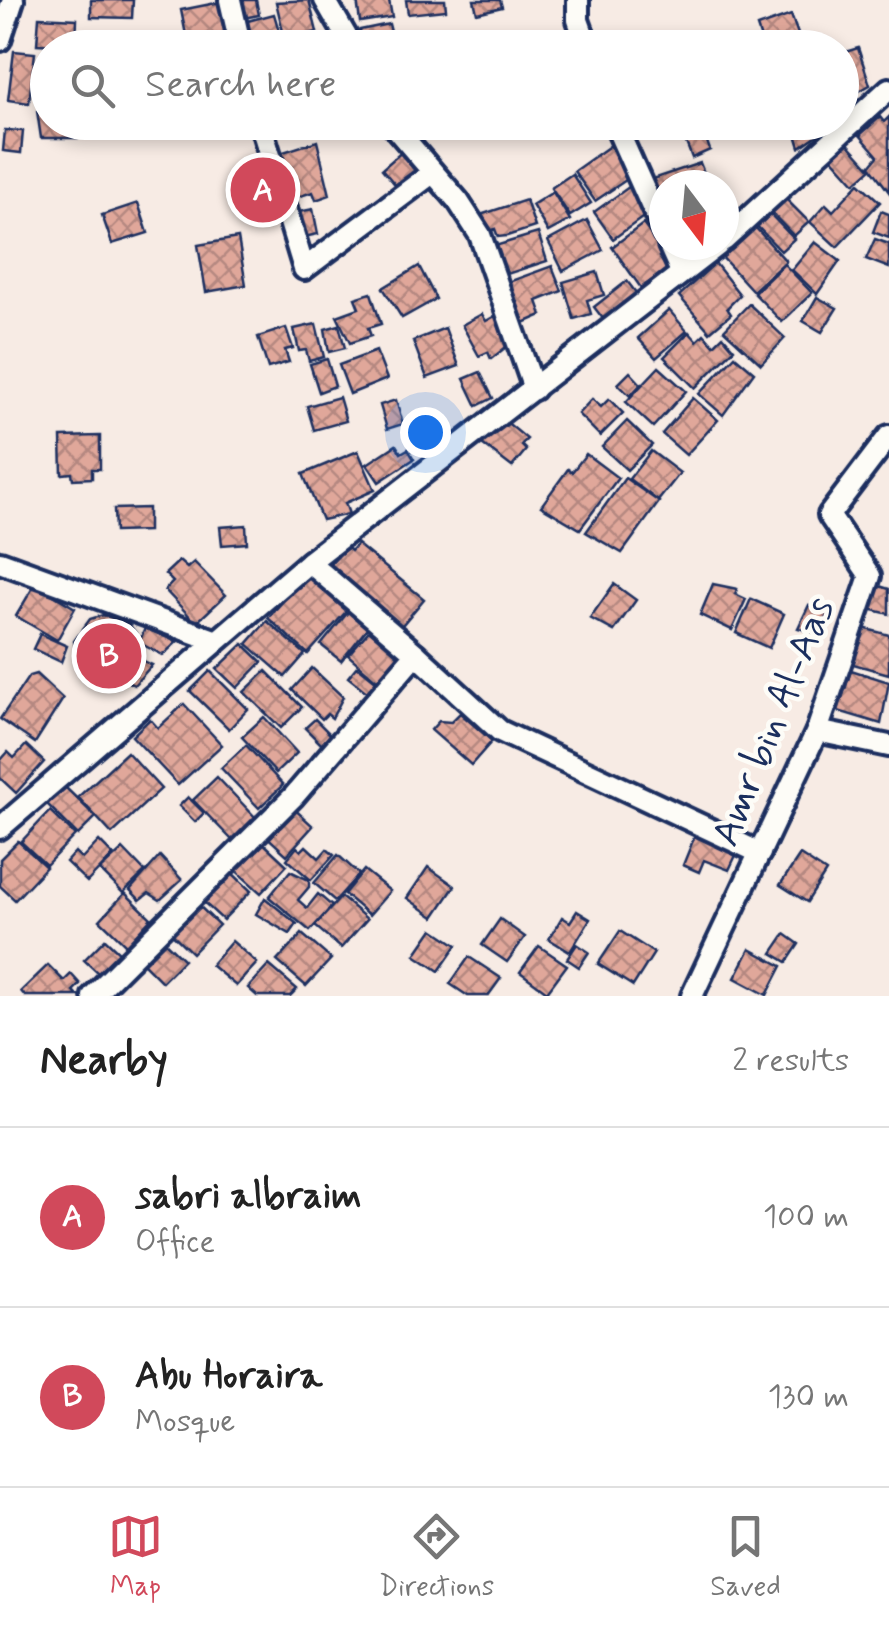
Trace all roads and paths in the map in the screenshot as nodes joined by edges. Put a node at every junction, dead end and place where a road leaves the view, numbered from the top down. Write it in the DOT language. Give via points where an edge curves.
graph roads {
  1 [pos="13,0"];
  2 [pos="230,0"];
  3 [pos="325,0"];
  4 [pos="578,0"];
  5 [pos="237,30"];
  6 [pos="342,30"];
  7 [pos="582,30"];
  8 [pos="0,40"];
  9 [pos="889,89"];
  10 [pos="859,116"];
  11 [pos="265,140"];
  12 [pos="407,140"];
  13 [pos="622,140"];
  14 [pos="833,140"];
  15 [pos="431,174"];
  16 [pos="649,200"];
  17 [pos="739,226"];
  18 [pos="676,260"];
  19 [pos="697,260"];
  20 [pos="681,272"];
  21 [pos="534,389"];
  22 [pos="889,436"];
  23 [pos="0,562"];
  24 [pos="309,562"];
  25 [pos="879,578"];
  26 [pos="214,640"];
  27 [pos="416,654"];
  28 [pos="817,731"];
  29 [pos="889,746"];
  30 [pos="0,828"];
  31 [pos="760,853"];
  32 [pos="93,996"];
  33 [pos="692,996"];
  1 -- 8 [label="street"];
  2 -- 5 [label="street"];
  3 -- 6 [label="street"];
  4 -- 7 [label="street"];
  9 -- 10 [label="street"];
  11 -- 15 [label="street" via="304,268"];
  12 -- 15 [label="street"];
  13 -- 16 [label="street"];
  14 -- 17 [label="street"];
  15 -- 21 [label="street" via="480,235"];
  18 -- 20 [label="street"];
  19 -- 20 [label="street"];
  20 -- 21 [label="street"];
  21 -- 24 [label="street"];
  22 -- 25 [label="street, Amr bin Al-Aas" via="828,515"];
  23 -- 26 [label="street"];
  24 -- 26 [label="street"];
  24 -- 27 [label="street"];
  25 -- 28 [label="street, Amr bin Al-Aas"];
  26 -- 30 [label="street"];
  27 -- 31 [label="street" via="500,731"];
  27 -- 32 [label="street" via="294,796"];
  28 -- 29 [label="street"];
  28 -- 31 [label="street, Amr bin Al-Aas"];
  31 -- 33 [label="street, Amr bin Al-Aas"];
}
